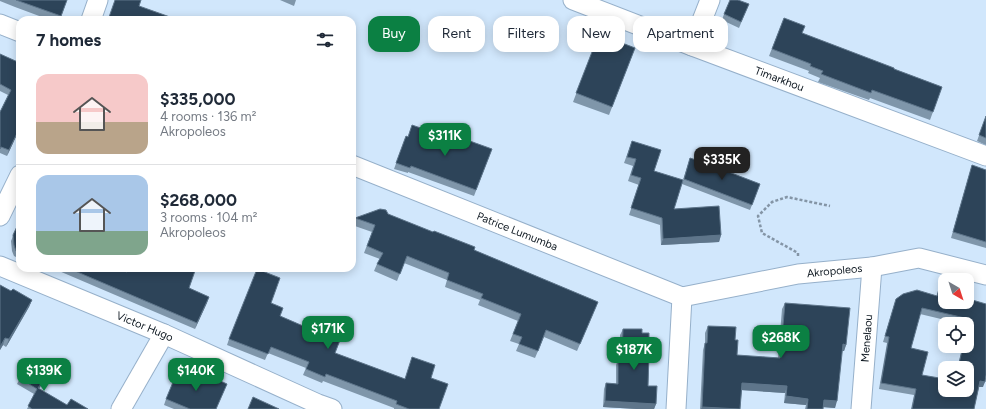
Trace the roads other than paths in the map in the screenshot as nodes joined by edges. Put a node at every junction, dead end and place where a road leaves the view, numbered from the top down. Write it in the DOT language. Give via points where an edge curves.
graph roads {
  1 [pos="98,0"];
  2 [pos="573,0"];
  3 [pos="710,0"];
  4 [pos="92,16"];
  5 [pos="704,16"];
  6 [pos="633,23"];
  7 [pos="0,24"];
  8 [pos="16,30"];
  9 [pos="708,52"];
  10 [pos="986,156"];
  11 [pos="356,167"];
  12 [pos="16,183"];
  13 [pos="0,216"];
  14 [pos="0,266"];
  15 [pos="872,267"];
  16 [pos="986,275"];
  17 [pos="682,297"];
  18 [pos="164,334"];
  19 [pos="322,407"];
  20 [pos="121,409"];
  21 [pos="676,409"];
  22 [pos="861,409"];
  1 -- 4 [label="street"];
  2 -- 6 [label="street, Timarkhou"];
  3 -- 5 [label="street"];
  7 -- 8 [label="street"];
  9 -- 10 [label="street, Timarkhou"];
  11 -- 17 [label="street, Patrice Lumumba"];
  12 -- 13 [label="street"];
  14 -- 18 [label="street, Victor Hugo"];
  15 -- 16 [label="street, Akropoleos" via="919,258"];
  15 -- 17 [label="street, Akropoleos" via="798,274"];
  15 -- 22 [label="street, Menelaou"];
  17 -- 21 [label="street"];
  18 -- 19 [label="street, Victor Hugo"];
  18 -- 20 [label="street"];
}
